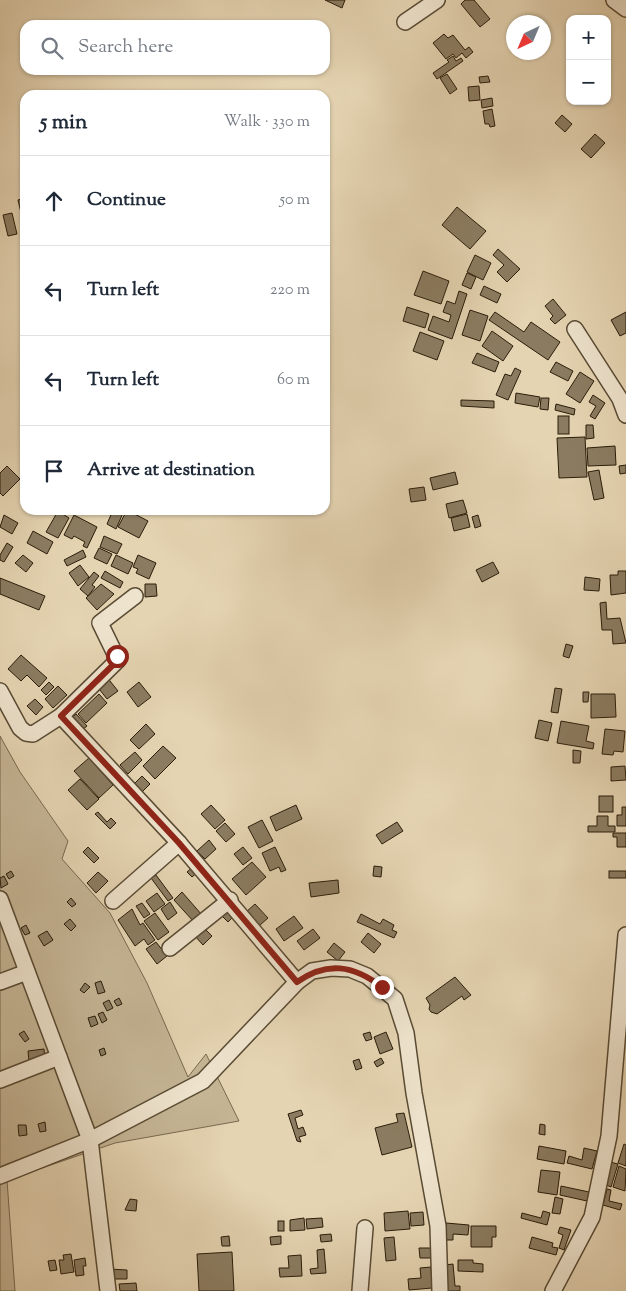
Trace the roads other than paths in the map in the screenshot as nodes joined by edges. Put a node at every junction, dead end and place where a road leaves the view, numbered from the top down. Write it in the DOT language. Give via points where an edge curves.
graph roads {
  1 [pos="437,0"];
  2 [pos="614,0"];
  3 [pos="626,10"];
  4 [pos="405,22"];
  5 [pos="575,330"];
  6 [pos="626,415"];
  7 [pos="135,596"];
  8 [pos="0,691"];
  9 [pos="61,716"];
  10 [pos="179,843"];
  11 [pos="0,898"];
  12 [pos="230,900"];
  13 [pos="113,901"];
  14 [pos="626,935"];
  15 [pos="170,948"];
  16 [pos="27,972"];
  17 [pos="0,982"];
  18 [pos="297,982"];
  19 [pos="59,1058"];
  20 [pos="0,1080"];
  21 [pos="90,1140"];
  22 [pos="0,1176"];
  23 [pos="365,1228"];
  24 [pos="108,1291"];
  25 [pos="360,1291"];
  26 [pos="440,1291"];
  27 [pos="553,1291"];
  1 -- 4 [label="street"];
  2 -- 3 [label="street"];
  5 -- 6 [label="street" via="620,398"];
  7 -- 9 [label="street" via="100,623 118,660"];
  8 -- 9 [label="street" via="26,733 33,734"];
  9 -- 10 [label="street"];
  10 -- 12 [label="street"];
  10 -- 13 [label="street"];
  11 -- 16 [label="street"];
  12 -- 15 [label="street"];
  12 -- 18 [label="street"];
  14 -- 27 [label="street" via="609,1136 592,1216"];
  16 -- 17 [label="street"];
  16 -- 19 [label="street"];
  18 -- 21 [label="street" via="203,1081"];
  18 -- 26 [label="street" via="312,971 350,969 367,976 395,999 406,1032 438,1226"];
  19 -- 20 [label="street"];
  19 -- 21 [label="street"];
  21 -- 22 [label="street"];
  21 -- 24 [label="street"];
  23 -- 25 [label="street"];
}
